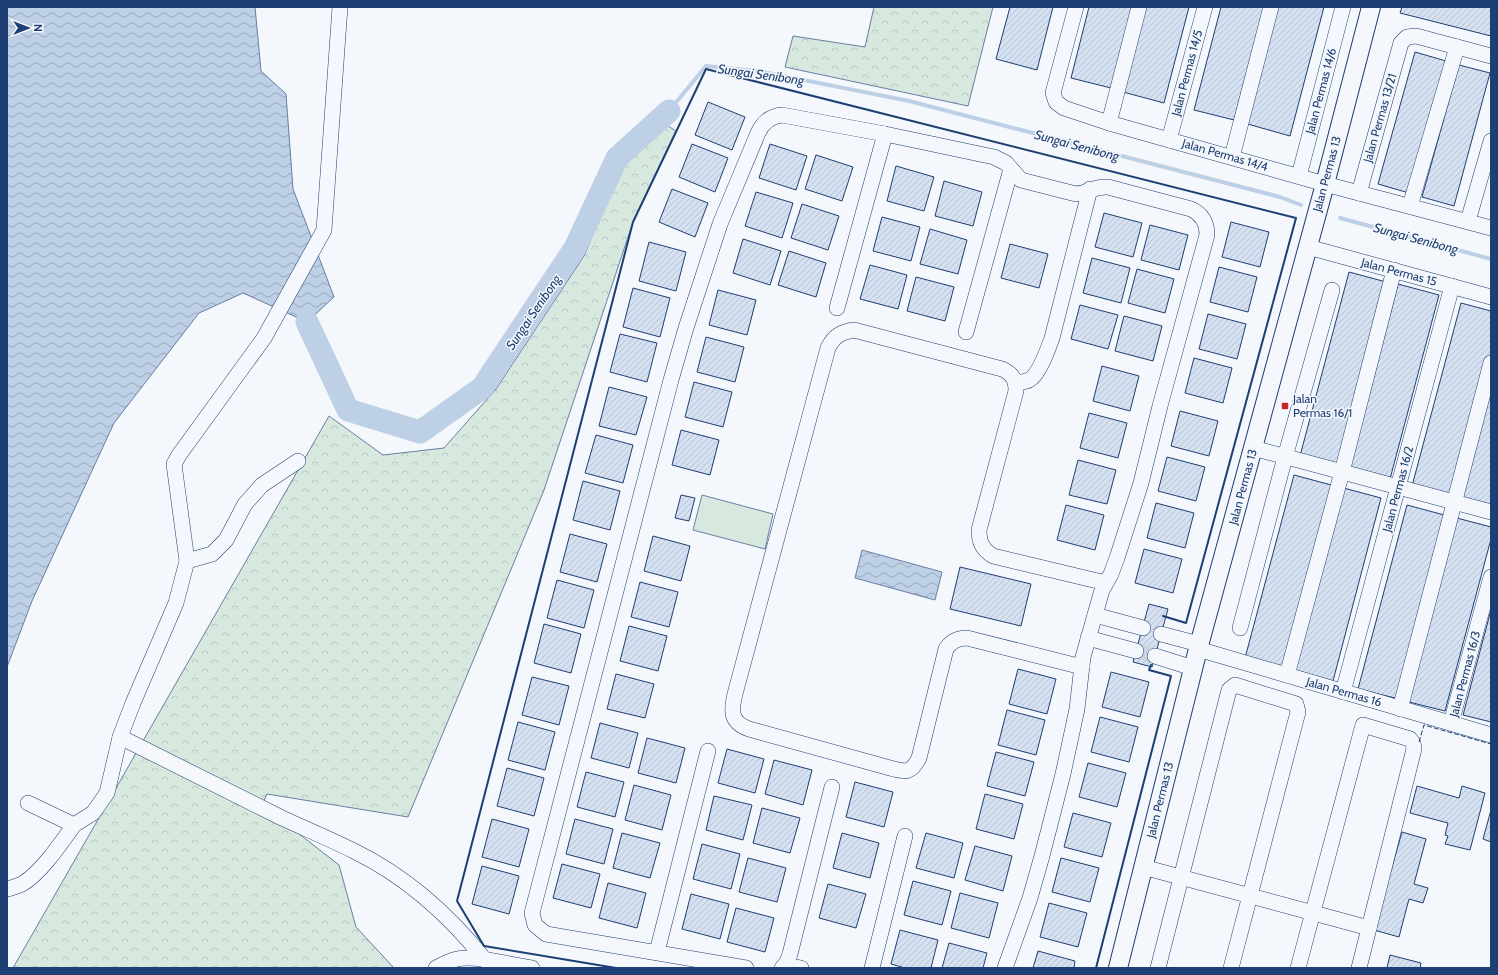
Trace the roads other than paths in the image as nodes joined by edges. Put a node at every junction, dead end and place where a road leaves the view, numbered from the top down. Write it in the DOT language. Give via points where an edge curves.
graph roads {
  1 [pos="340,7"];
  2 [pos="1076,7"];
  3 [pos="1139,7"];
  4 [pos="1205,7"];
  5 [pos="1271,7"];
  6 [pos="1343,7"];
  7 [pos="1371,7"];
  8 [pos="1457,47"];
  9 [pos="1491,56"];
  10 [pos="1109,123"];
  11 [pos="885,134"];
  12 [pos="1169,140"];
  13 [pos="1491,141"];
  14 [pos="1232,157"];
  15 [pos="1011,169"];
  16 [pos="1299,176"];
  17 [pos="1325,184"];
  18 [pos="1090,189"];
  19 [pos="1359,193"];
  20 [pos="1410,206"];
  21 [pos="1468,221"];
  22 [pos="1491,228"];
  23 [pos="1308,246"];
  24 [pos="1394,270"];
  25 [pos="1452,286"];
  26 [pos="1332,290"];
  27 [pos="1491,297"];
  28 [pos="837,308"];
  29 [pos="966,332"];
  30 [pos="1491,363"];
  31 [pos="1016,383"];
  32 [pos="1253,448"];
  33 [pos="1285,457"];
  34 [pos="298,461"];
  35 [pos="1342,472"];
  36 [pos="1398,487"];
  37 [pos="1455,502"];
  38 [pos="1491,512"];
  39 [pos="186,561"];
  40 [pos="1491,577"];
  41 [pos="1106,583"];
  42 [pos="1095,615"];
  43 [pos="1143,628"];
  44 [pos="1240,628"];
  45 [pos="1161,634"];
  46 [pos="1088,638"];
  47 [pos="1199,646"];
  48 [pos="1136,651"];
  49 [pos="1155,656"];
  50 [pos="1082,667"];
  51 [pos="1193,668"];
  52 [pos="1286,675"];
  53 [pos="1343,692"];
  54 [pos="1400,708"];
  55 [pos="1451,724"];
  56 [pos="1491,735"];
  57 [pos="120,737"];
  58 [pos="708,750"];
  59 [pos="832,787"];
  60 [pos="28,803"];
  61 [pos="74,825"];
  62 [pos="905,836"];
  63 [pos="1143,866"];
  64 [pos="1181,877"];
  65 [pos="7,889"];
  66 [pos="1250,896"];
  67 [pos="1313,913"];
  68 [pos="1369,928"];
  69 [pos="657,952"];
  70 [pos="484,960"];
  71 [pos="441,965"];
  72 [pos="784,966"];
  73 [pos="532,968"];
  74 [pos="746,968"];
  75 [pos="801,968"];
  76 [pos="872,968"];
  77 [pos="1005,968"];
  78 [pos="1118,968"];
  79 [pos="1158,968"];
  80 [pos="1231,968"];
  81 [pos="1298,968"];
  82 [pos="1359,968"];
  1 -- 39 [label="street" via="324,230 264,338 174,464"];
  2 -- 10 [label="street, Jalan Permas 14/4" via="1053,93 1056,102 1064,108"];
  3 -- 10 [label="street"];
  4 -- 12 [label="street, Jalan Permas 14/5"];
  5 -- 14 [label="street"];
  6 -- 16 [label="street, Jalan Permas 14/6"];
  7 -- 17 [label="main road, Jalan Permas 13"];
  8 -- 9 [label="street"];
  8 -- 19 [label="street, Jalan Permas 13/21" via="1416,36 1407,37 1401,43"];
  8 -- 20 [label="street"];
  10 -- 12 [label="street, Jalan Permas 14/4"];
  11 -- 15 [label="street" via="994,157"];
  11 -- 28 [label="street"];
  11 -- 69 [label="street" via="786,115 773,116 763,124 720,224 671,380 532,913 535,925 546,934"];
  12 -- 14 [label="street, Jalan Permas 14/4"];
  13 -- 21 [label="street"];
  14 -- 16 [label="street, Jalan Permas 14/4"];
  15 -- 18 [label="street" via="1021,180 1076,194 1085,193"];
  15 -- 29 [label="street"];
  16 -- 17 [label="street, Jalan Permas 14/4"];
  17 -- 19 [label="street, Jalan Permas 14/4"];
  17 -- 23 [label="main road, Jalan Permas 13"];
  18 -- 31 [label="street" via="1052,338 1032,378"];
  18 -- 41 [label="street" via="1108,188 1191,209 1203,218 1207,230 1141,484 1117,558"];
  19 -- 20 [label="street, Jalan Permas 14/4"];
  20 -- 21 [label="street, Jalan Permas 14/4"];
  21 -- 22 [label="street, Jalan Permas 14/4"];
  23 -- 24 [label="street, Jalan Permas 15"];
  23 -- 32 [label="main road, Jalan Permas 13"];
  24 -- 25 [label="street, Jalan Permas 15"];
  24 -- 35 [label="street"];
  25 -- 27 [label="street, Jalan Permas 15"];
  25 -- 36 [label="street, Jalan Permas 16/2"];
  26 -- 33 [label="street"];
  30 -- 37 [label="street"];
  31 -- 41 [label="street" via="980,530 982,546 993,556"];
  31 -- 50 [label="street" via="1008,372 1002,369 854,330 838,334 832,340 735,694 733,716 749,729 899,771 908,771 919,758 946,649 950,643 967,638"];
  32 -- 33 [label="street"];
  32 -- 47 [label="main road, Jalan Permas 13"];
  33 -- 35 [label="street"];
  33 -- 44 [label="street"];
  34 -- 39 [label="street" via="262,485 245,504 226,540 212,554"];
  35 -- 36 [label="street"];
  35 -- 52 [label="street"];
  36 -- 37 [label="street"];
  36 -- 53 [label="street, Jalan Permas 16/2"];
  37 -- 38 [label="street"];
  37 -- 54 [label="street"];
  39 -- 57 [label="street" via="176,603"];
  40 -- 55 [label="street, Jalan Permas 16/3"];
  41 -- 42 [label="street"];
  42 -- 43 [label="street"];
  42 -- 46 [label="street"];
  45 -- 47 [label="street, Jalan Permas 16"];
  46 -- 48 [label="street"];
  46 -- 50 [label="street"];
  47 -- 51 [label="main road, Jalan Permas 13"];
  47 -- 52 [label="street, Jalan Permas 16"];
  49 -- 51 [label="street"];
  50 -- 77 [label="street" via="1077,709 1063,774 1030,898"];
  51 -- 63 [label="main road, Jalan Permas 13"];
  52 -- 53 [label="street, Jalan Permas 16"];
  53 -- 54 [label="street, Jalan Permas 16"];
  54 -- 55 [label="street, Jalan Permas 16"];
  55 -- 56 [label="street, Jalan Permas 16"];
  57 -- 61 [label="street" via="107,793 93,813"];
  57 -- 70 [label="street" via="355,851 395,875 451,921"];
  58 -- 69 [label="street"];
  59 -- 72 [label="street" via="790,954"];
  60 -- 61 [label="street"];
  61 -- 65 [label="street" via="36,873 22,884"];
  62 -- 76 [label="street"];
  63 -- 64 [label="street"];
  63 -- 78 [label="main road, Jalan Permas 13"];
  64 -- 66 [label="street"];
  64 -- 66 [label="street" via="1229,690 1235,685 1296,704 1298,712"];
  64 -- 79 [label="street"];
  66 -- 67 [label="street"];
  66 -- 80 [label="street"];
  67 -- 68 [label="street"];
  67 -- 68 [label="street" via="1363,725 1410,739 1414,749"];
  67 -- 81 [label="street"];
  68 -- 82 [label="street"];
  69 -- 74 [label="street"];
  70 -- 71 [label="street" via="457,959"];
  70 -- 73 [label="street"];
  72 -- 75 [label="street"];
}
